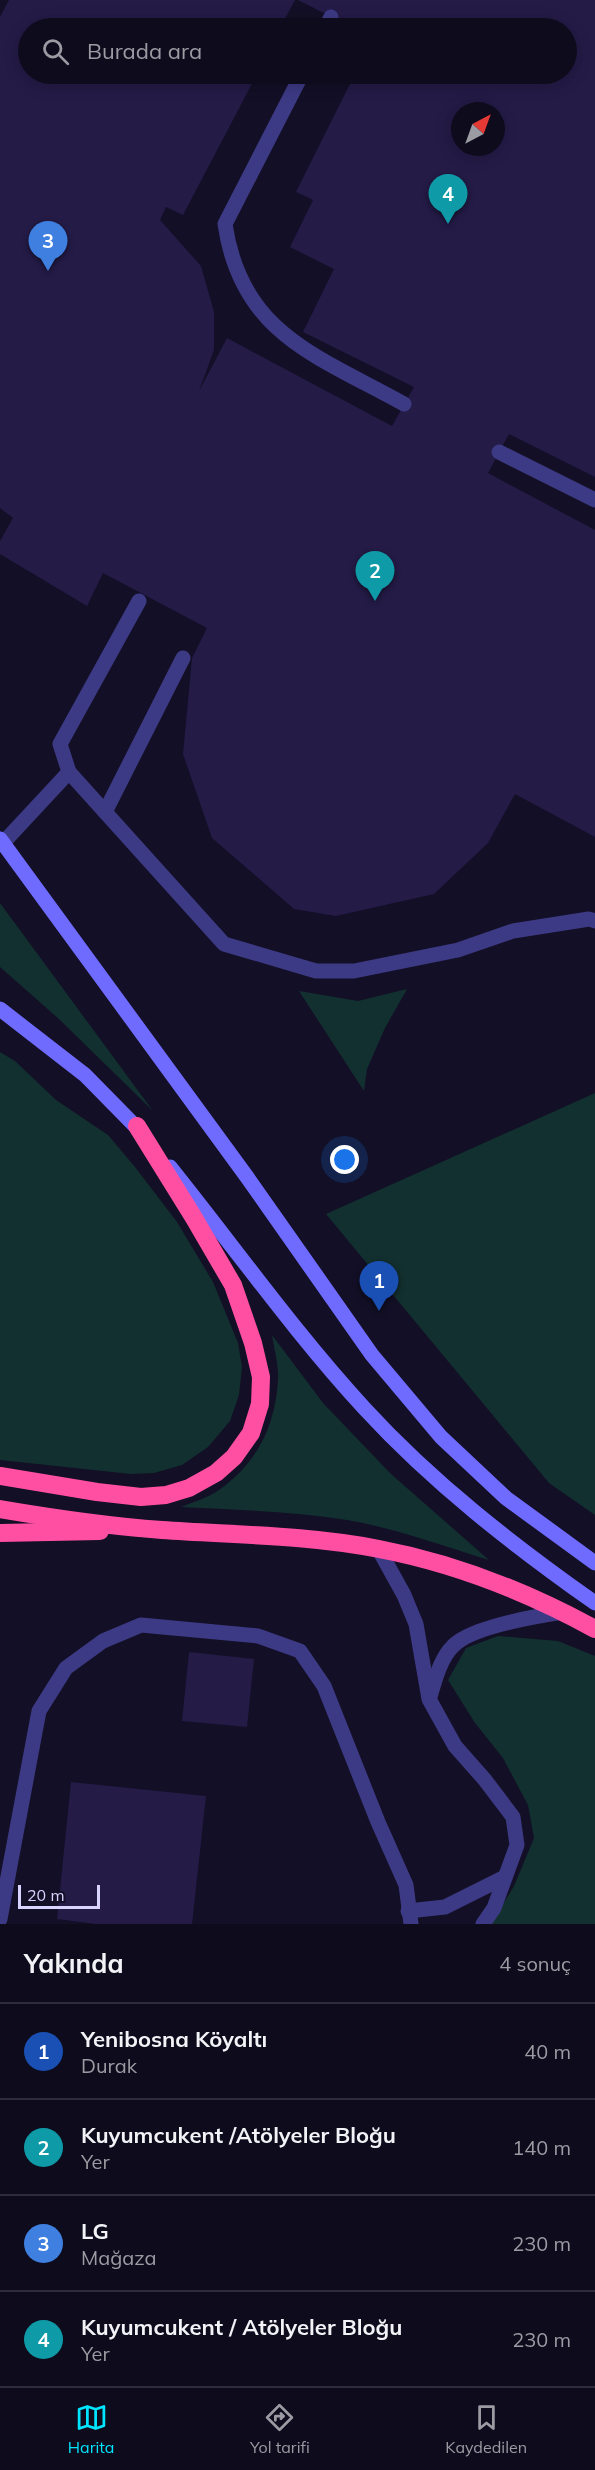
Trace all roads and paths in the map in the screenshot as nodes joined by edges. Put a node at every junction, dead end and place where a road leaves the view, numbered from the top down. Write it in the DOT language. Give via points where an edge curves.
graph roads {
  1 [pos="297,84"];
  2 [pos="404,404"];
  3 [pos="500,452"];
  4 [pos="595,500"];
  5 [pos="140,601"];
  6 [pos="183,658"];
  7 [pos="69,772"];
  8 [pos="105,812"];
  9 [pos="1,841"];
  10 [pos="595,921"];
  11 [pos="0,1009"];
  12 [pos="137,1126"];
  13 [pos="0,1476"];
  14 [pos="0,1509"];
  15 [pos="158,1530"];
  16 [pos="0,1533"];
  17 [pos="378,1548"];
  18 [pos="592,1560"];
  19 [pos="595,1603"];
  20 [pos="563,1611"];
  21 [pos="595,1629"];
  22 [pos="429,1700"];
  23 [pos="505,1877"];
  24 [pos="410,1917"];
  25 [pos="0,1920"];
  26 [pos="483,1924"];
  1 -- 2 [label="lane" via="225,224 232,259 246,291 277,329"];
  3 -- 4 [label="lane"];
  5 -- 7 [label="lane" via="60,744"];
  6 -- 8 [label="lane"];
  7 -- 8 [label="lane"];
  7 -- 9 [label="lane"];
  8 -- 10 [label="lane" via="224,944 316,971 354,971 458,950 513,931"];
  9 -- 18 [label="main road" via="372,1354 449,1445 506,1498"];
  11 -- 12 [label="main road" via="85,1075"];
  12 -- 13 [label="highway" via="233,1285 261,1377 260,1404 251,1433 234,1457 216,1473 166,1495 141,1497 97,1492"];
  12 -- 19 [label="main road" via="303,1338 366,1410 408,1453 523,1552"];
  14 -- 15 [label="highway"];
  15 -- 16 [label="highway"];
  15 -- 17 [label="highway"];
  17 -- 20 [label="highway" via="442,1564"];
  17 -- 22 [label="lane" via="416,1624"];
  20 -- 21 [label="highway"];
  20 -- 22 [label="lane" via="472,1634 453,1646 438,1670"];
  22 -- 23 [label="lane" via="455,1746 513,1816 517,1845"];
  23 -- 24 [label="lane" via="445,1907"];
  23 -- 26 [label="lane" via="494,1908"];
  24 -- 25 [label="lane" via="406,1885 324,1686 300,1651 258,1635 141,1625 103,1641 66,1668 39,1712"];
}
